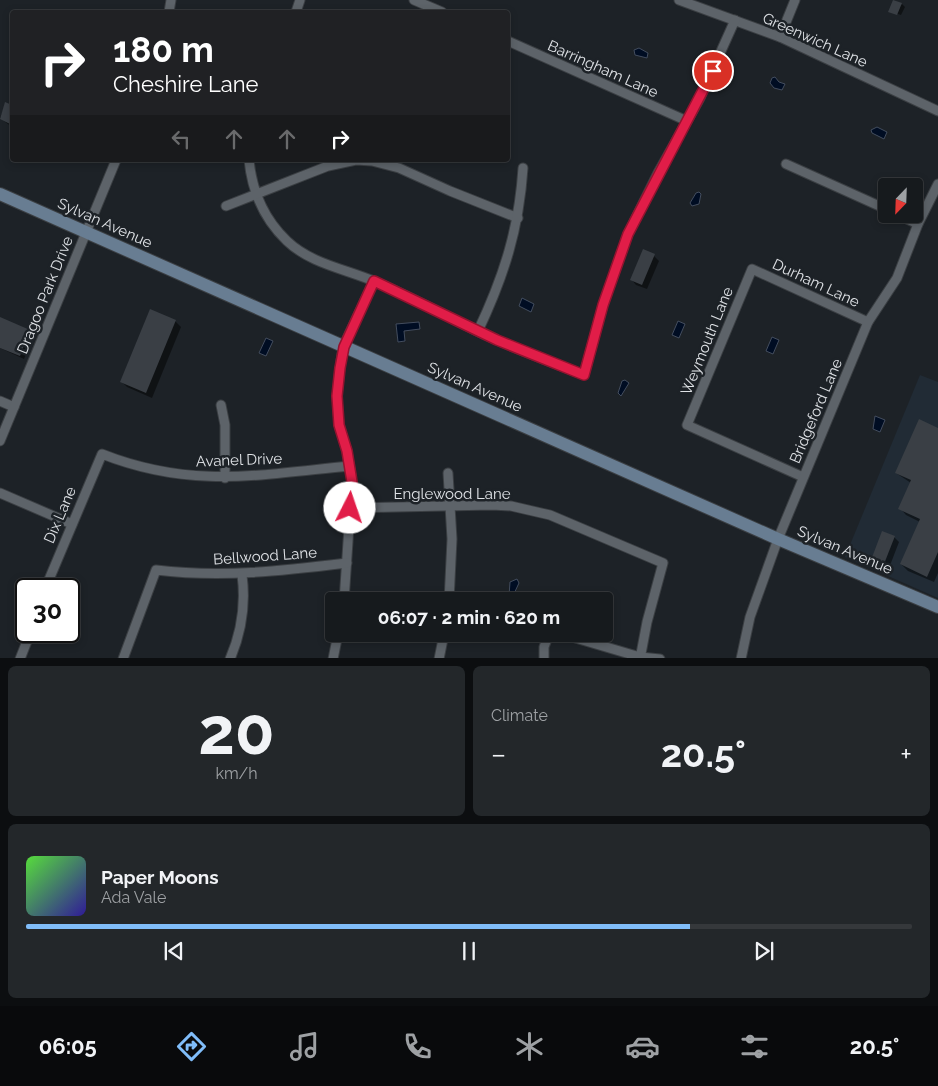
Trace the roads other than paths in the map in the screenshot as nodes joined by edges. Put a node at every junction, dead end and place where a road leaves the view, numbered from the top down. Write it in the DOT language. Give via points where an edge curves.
graph roads {
  1 [pos="414,0"];
  2 [pos="679,0"];
  3 [pos="795,0"];
  4 [pos="437,10"];
  5 [pos="735,20"];
  6 [pos="780,38"];
  7 [pos="510,42"];
  8 [pos="938,110"];
  9 [pos="687,121"];
  10 [pos="115,162"];
  11 [pos="249,162"];
  12 [pos="342,162"];
  13 [pos="387,162"];
  14 [pos="786,164"];
  15 [pos="523,168"];
  16 [pos="938,184"];
  17 [pos="0,194"];
  18 [pos="256,194"];
  19 [pos="878,205"];
  20 [pos="226,206"];
  21 [pos="518,218"];
  22 [pos="918,224"];
  23 [pos="86,232"];
  24 [pos="752,269"];
  25 [pos="374,281"];
  26 [pos="868,322"];
  27 [pos="478,331"];
  28 [pos="344,347"];
  29 [pos="0,400"];
  30 [pos="221,405"];
  31 [pos="14,407"];
  32 [pos="0,441"];
  33 [pos="102,454"];
  34 [pos="349,466"];
  35 [pos="448,473"];
  36 [pos="804,476"];
  37 [pos="226,478"];
  38 [pos="0,494"];
  39 [pos="451,507"];
  40 [pos="350,508"];
  41 [pos="72,524"];
  42 [pos="778,539"];
  43 [pos="347,563"];
  44 [pos="242,575"];
  45 [pos="50,578"];
  46 [pos="345,592"];
  47 [pos="449,592"];
  48 [pos="938,607"];
  49 [pos="336,642"];
  50 [pos="442,642"];
  51 [pos="546,642"];
  52 [pos="588,642"];
  53 [pos="26,643"];
  54 [pos="20,658"];
  55 [pos="123,658"];
  56 [pos="230,658"];
  57 [pos="333,658"];
  58 [pos="439,658"];
  59 [pos="544,658"];
  60 [pos="640,658"];
  61 [pos="660,658"];
  62 [pos="741,658"];
  1 -- 4 [label="street"];
  2 -- 5 [label="street, Greenwich Lane"];
  3 -- 6 [label="street"];
  5 -- 6 [label="street, Greenwich Lane"];
  5 -- 9 [label="street"];
  6 -- 8 [label="street, Greenwich Lane"];
  7 -- 9 [label="street, Barringham Lane"];
  9 -- 27 [label="street" via="628,234 603,305 584,375"];
  10 -- 23 [label="street, Dragoo Park Drive"];
  11 -- 18 [label="street"];
  12 -- 18 [label="street"];
  13 -- 21 [label="street"];
  14 -- 19 [label="street"];
  15 -- 21 [label="street"];
  16 -- 22 [label="street, Bridgeford Lane"];
  17 -- 23 [label="main road, Sylvan Avenue"];
  18 -- 20 [label="street"];
  18 -- 25 [label="street" via="276,229 298,250 312,259"];
  21 -- 27 [label="street" via="506,266"];
  22 -- 26 [label="street, Bridgeford Lane" via="898,278"];
  23 -- 28 [label="main road, Sylvan Avenue"];
  23 -- 31 [label="street, Dragoo Park Drive"];
  24 -- 26 [label="street, Durham Lane"];
  24 -- 36 [label="street, Weymouth Lane" via="687,425"];
  25 -- 27 [label="street"];
  25 -- 28 [label="street"];
  26 -- 36 [label="street, Bridgeford Lane"];
  28 -- 34 [label="street" via="337,396 339,425"];
  28 -- 42 [label="main road, Sylvan Avenue"];
  29 -- 31 [label="street"];
  30 -- 37 [label="street" via="225,425"];
  31 -- 32 [label="street, Dragoo Park Drive"];
  33 -- 37 [label="street, Avanel Drive" via="165,473"];
  33 -- 41 [label="street, Dix Lane"];
  34 -- 37 [label="street, Avanel Drive"];
  34 -- 40 [label="street" via="352,482"];
  35 -- 39 [label="street"];
  36 -- 42 [label="street, Bridgeford Lane"];
  38 -- 41 [label="street"];
  39 -- 40 [label="street, Englewood Lane"];
  39 -- 47 [label="street"];
  39 -- 60 [label="street, Englewood Lane" via="492,505 550,515 663,563"];
  40 -- 43 [label="street"];
  41 -- 45 [label="street, Dix Lane"];
  42 -- 48 [label="main road, Sylvan Avenue"];
  42 -- 62 [label="street, Bridgeford Lane" via="750,617"];
  43 -- 44 [label="street, Bellwood Lane"];
  43 -- 46 [label="street"];
  44 -- 55 [label="street, Bellwood Lane" via="156,570"];
  44 -- 56 [label="street" via="243,619"];
  49 -- 57 [label="street"];
  50 -- 58 [label="street"];
  51 -- 59 [label="street"];
  52 -- 60 [label="street"];
  53 -- 54 [label="street"];
  60 -- 61 [label="street"];
}
